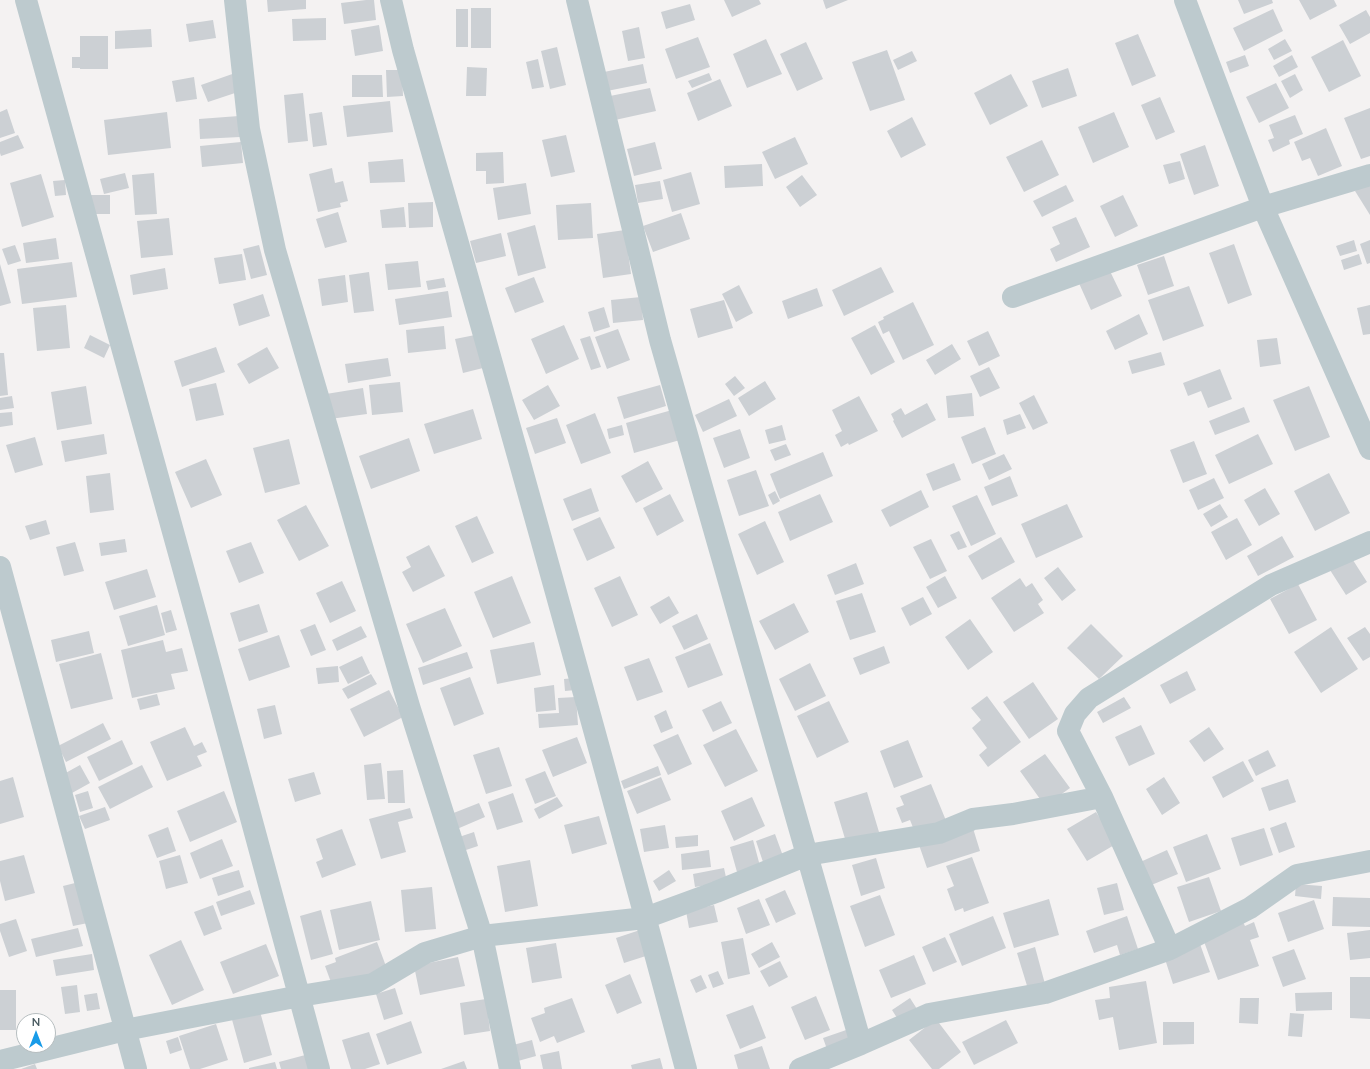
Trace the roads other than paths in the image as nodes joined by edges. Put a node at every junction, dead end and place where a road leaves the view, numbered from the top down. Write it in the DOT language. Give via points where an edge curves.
graph roads {
  1 [pos="26,0"];
  2 [pos="235,0"];
  3 [pos="391,0"];
  4 [pos="577,0"];
  5 [pos="1184,0"];
  6 [pos="1370,175"];
  7 [pos="1264,207"];
  8 [pos="1013,297"];
  9 [pos="1370,449"];
  10 [pos="1370,542"];
  11 [pos="0,567"];
  12 [pos="1102,797"];
  13 [pos="808,855"];
  14 [pos="1370,861"];
  15 [pos="645,918"];
  16 [pos="482,936"];
  17 [pos="1170,949"];
  18 [pos="300,996"];
  19 [pos="125,1030"];
  20 [pos="861,1044"];
  21 [pos="0,1061"];
  22 [pos="136,1069"];
  23 [pos="319,1069"];
  24 [pos="510,1069"];
  25 [pos="686,1069"];
  26 [pos="800,1069"];
  1 -- 18 [label="street"];
  2 -- 16 [label="street" via="249,129 275,250 409,706"];
  3 -- 15 [label="street"];
  4 -- 13 [label="street" via="660,340"];
  5 -- 7 [label="street"];
  6 -- 7 [label="street"];
  7 -- 8 [label="street"];
  7 -- 9 [label="street"];
  10 -- 12 [label="street" via="1271,586 1089,698 1075,714 1068,731"];
  11 -- 19 [label="street"];
  12 -- 13 [label="street" via="973,819 938,833"];
  12 -- 17 [label="street"];
  13 -- 15 [label="street"];
  13 -- 20 [label="street"];
  14 -- 17 [label="street" via="1297,875 1250,908"];
  15 -- 16 [label="street"];
  15 -- 25 [label="street"];
  16 -- 18 [label="street" via="425,953 373,984"];
  16 -- 24 [label="street"];
  17 -- 20 [label="street" via="1045,993 929,1014"];
  18 -- 19 [label="street"];
  18 -- 23 [label="street"];
  19 -- 21 [label="street"];
  19 -- 22 [label="street"];
  20 -- 26 [label="street"];
}
